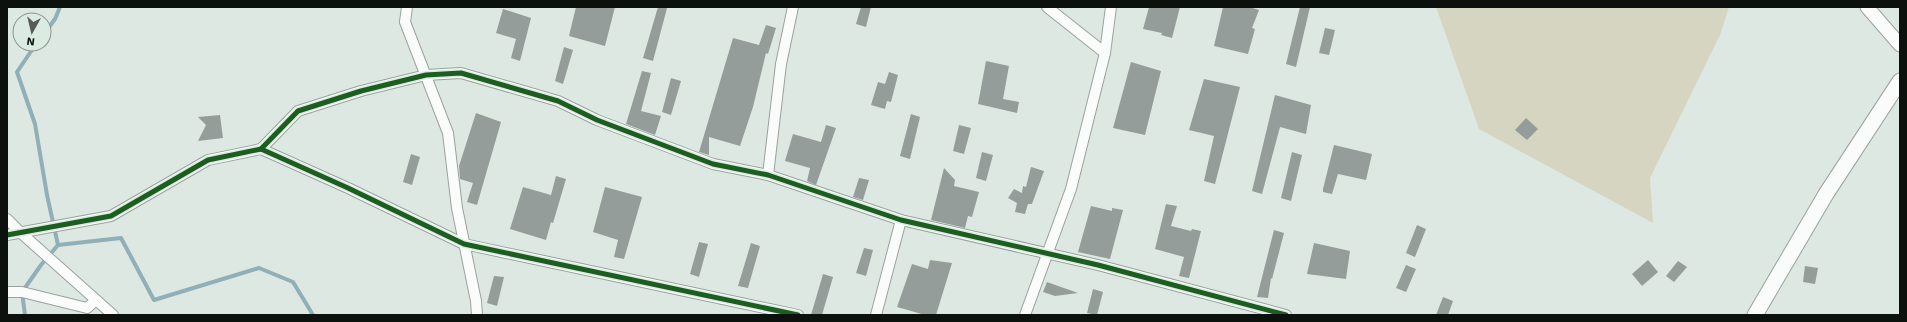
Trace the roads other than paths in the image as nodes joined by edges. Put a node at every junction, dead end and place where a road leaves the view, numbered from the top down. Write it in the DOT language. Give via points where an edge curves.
graph roads {
  1 [pos="407,7"];
  2 [pos="793,7"];
  3 [pos="1046,7"];
  4 [pos="1111,7"];
  5 [pos="1868,7"];
  6 [pos="1900,45"];
  7 [pos="1105,52"];
  8 [pos="426,75"];
  9 [pos="1900,81"];
  10 [pos="261,150"];
  11 [pos="768,175"];
  12 [pos="7,218"];
  13 [pos="901,220"];
  14 [pos="21,233"];
  15 [pos="7,235"];
  16 [pos="464,244"];
  17 [pos="1047,254"];
  18 [pos="7,292"];
  19 [pos="96,300"];
  20 [pos="113,315"];
  21 [pos="477,315"];
  22 [pos="798,315"];
  23 [pos="876,315"];
  24 [pos="1025,315"];
  25 [pos="1286,315"];
  26 [pos="1755,315"];
  1 -- 8 [label="street" via="405,22"];
  2 -- 11 [label="street" via="781,64"];
  3 -- 7 [label="street"];
  4 -- 7 [label="street"];
  5 -- 6 [label="street"];
  7 -- 17 [label="street" via="1071,189"];
  8 -- 10 [label="street" via="361,91 298,111"];
  8 -- 11 [label="street" via="461,73 476,77 558,101 597,120 713,164"];
  8 -- 16 [label="street" via="448,133"];
  9 -- 26 [label="main road" via="1826,194"];
  10 -- 14 [label="street" via="208,160 111,216"];
  10 -- 16 [label="street" via="348,188"];
  11 -- 13 [label="street"];
  12 -- 14 [label="street"];
  13 -- 17 [label="street"];
  13 -- 23 [label="street"];
  14 -- 15 [label="street"];
  14 -- 19 [label="street"];
  16 -- 21 [label="street"];
  16 -- 22 [label="street"];
  17 -- 24 [label="street"];
  17 -- 25 [label="street"];
  18 -- 19 [label="street" via="22,292 87,308"];
  19 -- 20 [label="street"];
}
